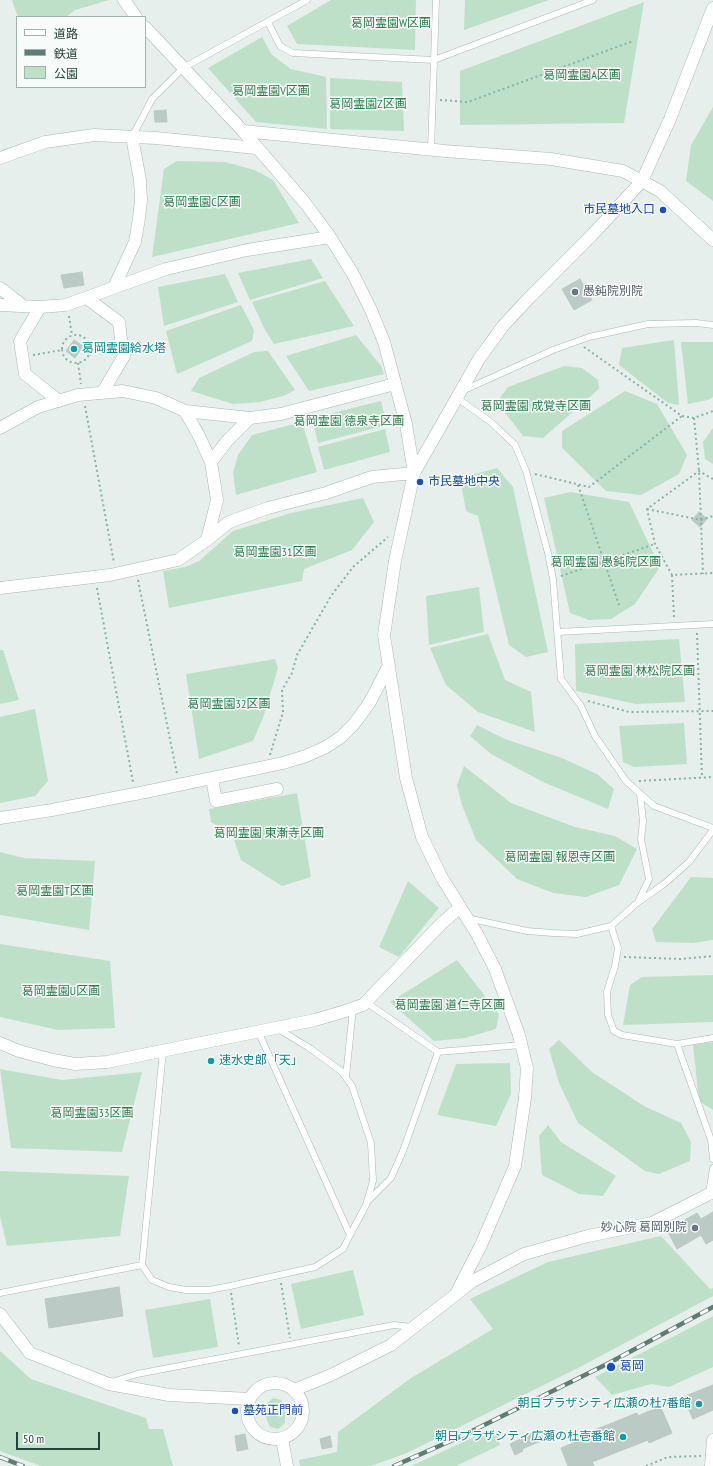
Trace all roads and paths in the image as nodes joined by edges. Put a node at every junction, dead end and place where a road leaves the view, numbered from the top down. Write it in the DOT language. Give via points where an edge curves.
graph roads {
  1 [pos="124,0"];
  2 [pos="308,0"];
  3 [pos="436,0"];
  4 [pos="593,0"];
  5 [pos="713,8"];
  6 [pos="135,16"];
  7 [pos="268,22"];
  8 [pos="146,27"];
  9 [pos="633,41"];
  10 [pos="434,60"];
  11 [pos="183,68"];
  12 [pos="432,99"];
  13 [pos="243,131"];
  14 [pos="132,137"];
  15 [pos="256,148"];
  16 [pos="431,150"];
  17 [pos="0,158"];
  18 [pos="642,181"];
  19 [pos="330,237"];
  20 [pos="713,240"];
  21 [pos="114,287"];
  22 [pos="0,288"];
  23 [pos="88,298"];
  24 [pos="0,305"];
  25 [pos="22,305"];
  26 [pos="40,307"];
  27 [pos="68,315"];
  28 [pos="713,324"];
  29 [pos="72,336"];
  30 [pos="576,341"];
  31 [pos="114,344"];
  32 [pos="90,346"];
  33 [pos="62,350"];
  34 [pos="33,356"];
  35 [pos="78,364"];
  36 [pos="395,384"];
  37 [pos="82,389"];
  38 [pos="102,393"];
  39 [pos="459,395"];
  40 [pos="58,401"];
  41 [pos="185,411"];
  42 [pos="713,411"];
  43 [pos="682,416"];
  44 [pos="250,418"];
  45 [pos="694,418"];
  46 [pos="0,428"];
  47 [pos="212,462"];
  48 [pos="526,471"];
  49 [pos="699,471"];
  50 [pos="414,474"];
  51 [pos="713,479"];
  52 [pos="578,485"];
  53 [pos="647,509"];
  54 [pos="713,516"];
  55 [pos="701,520"];
  56 [pos="402,527"];
  57 [pos="207,540"];
  58 [pos="655,544"];
  59 [pos="604,561"];
  60 [pos="136,570"];
  61 [pos="713,573"];
  62 [pos="115,574"];
  63 [pos="703,574"];
  64 [pos="672,575"];
  65 [pos="95,577"];
  66 [pos="0,579"];
  67 [pos="552,579"];
  68 [pos="5,588"];
  69 [pos="620,608"];
  70 [pos="713,624"];
  71 [pos="697,626"];
  72 [pos="675,627"];
  73 [pos="558,632"];
  74 [pos="389,665"];
  75 [pos="575,698"];
  76 [pos="713,712"];
  77 [pos="700,713"];
  78 [pos="265,766"];
  79 [pos="713,777"];
  80 [pos="212,778"];
  81 [pos="702,778"];
  82 [pos="626,781"];
  83 [pos="179,785"];
  84 [pos="277,789"];
  85 [pos="135,794"];
  86 [pos="640,794"];
  87 [pos="0,818"];
  88 [pos="713,829"];
  89 [pos="637,903"];
  90 [pos="460,907"];
  91 [pos="467,918"];
  92 [pos="611,926"];
  93 [pos="713,956"];
  94 [pos="617,958"];
  95 [pos="366,1002"];
  96 [pos="353,1008"];
  97 [pos="276,1028"];
  98 [pos="258,1031"];
  99 [pos="713,1038"];
  100 [pos="0,1043"];
  101 [pos="677,1044"];
  102 [pos="521,1045"];
  103 [pos="163,1051"];
  104 [pos="438,1052"];
  105 [pos="346,1077"];
  106 [pos="713,1159"];
  107 [pos="713,1168"];
  108 [pos="711,1193"];
  109 [pos="367,1202"];
  110 [pos="350,1235"];
  111 [pos="142,1265"];
  112 [pos="280,1276"];
  113 [pos="230,1286"];
  114 [pos="0,1293"];
  115 [pos="456,1294"];
  116 [pos="0,1314"];
  117 [pos="413,1327"];
  118 [pos="292,1344"];
  119 [pos="240,1354"];
  120 [pos="109,1384"];
  121 [pos="294,1390"];
  122 [pos="250,1399"];
  123 [pos="282,1439"];
  124 [pos="713,1440"];
  125 [pos="711,1461"];
  126 [pos="286,1464"];
  127 [pos="646,1466"];
  1 -- 6 [label="street"];
  2 -- 7 [label="lane"];
  3 -- 10 [label="lane"];
  4 -- 10 [label="lane"];
  5 -- 18 [label="street" via="670,119"];
  7 -- 10 [label="lane" via="280,46 293,53"];
  7 -- 11 [label="lane"];
  8 -- 11 [label="street"];
  9 -- 12 [label="path" via="468,102"];
  10 -- 12 [label="lane"];
  11 -- 13 [label="street"];
  11 -- 14 [label="lane" via="152,99"];
  12 -- 16 [label="lane"];
  13 -- 15 [label="street"];
  13 -- 16 [label="street"];
  14 -- 15 [label="street"];
  14 -- 17 [label="street" via="94,135 68,138 45,142"];
  14 -- 21 [label="street" via="140,180 139,218 135,242"];
  15 -- 19 [label="street" via="305,203"];
  16 -- 18 [label="street" via="551,159 623,171"];
  18 -- 20 [label="street" via="660,191"];
  18 -- 39 [label="street" via="503,326 479,359"];
  19 -- 21 [label="street" via="208,259 166,269"];
  19 -- 36 [label="street" via="371,310 384,342"];
  21 -- 23 [label="street"];
  22 -- 25 [label="street"];
  23 -- 26 [label="street" via="66,305"];
  23 -- 38 [label="street" via="119,322 121,333 124,356"];
  24 -- 25 [label="street"];
  25 -- 26 [label="street"];
  26 -- 40 [label="street" via="20,341 25,374"];
  27 -- 29 [label="path"];
  28 -- 30 [label="lane" via="648,324"];
  29 -- 32 [label="path" via="82,336"];
  29 -- 33 [label="path" via="64,341"];
  30 -- 39 [label="lane"];
  30 -- 43 [label="path"];
  31 -- 32 [label="path"];
  32 -- 35 [label="path" via="89,355"];
  33 -- 34 [label="path"];
  33 -- 35 [label="path" via="69,362"];
  35 -- 37 [label="path"];
  36 -- 44 [label="street" via="281,414"];
  36 -- 50 [label="street" via="406,424"];
  37 -- 38 [label="street"];
  37 -- 40 [label="street"];
  37 -- 62 [label="path"];
  38 -- 41 [label="street" via="123,391 156,398"];
  39 -- 48 [label="lane" via="515,445"];
  39 -- 50 [label="street"];
  40 -- 46 [label="street" via="38,407"];
  41 -- 44 [label="street"];
  41 -- 47 [label="street"];
  42 -- 45 [label="path"];
  43 -- 45 [label="path"];
  43 -- 52 [label="path" via="589,487"];
  44 -- 47 [label="street" via="227,440"];
  45 -- 49 [label="path"];
  47 -- 57 [label="street" via="217,500"];
  48 -- 52 [label="path"];
  48 -- 67 [label="lane" via="548,553"];
  49 -- 51 [label="path"];
  49 -- 53 [label="path"];
  49 -- 55 [label="path"];
  50 -- 56 [label="street"];
  50 -- 57 [label="street" via="372,477 268,508 229,522"];
  52 -- 59 [label="path"];
  53 -- 55 [label="path"];
  53 -- 58 [label="path"];
  54 -- 55 [label="path"];
  55 -- 63 [label="path"];
  56 -- 74 [label="street" via="384,634"];
  56 -- 78 [label="path" via="353,566 331,596 300,649 292,673 282,690 283,712"];
  57 -- 60 [label="street" via="178,560"];
  58 -- 59 [label="path"];
  58 -- 64 [label="path"];
  59 -- 67 [label="path"];
  59 -- 69 [label="path"];
  60 -- 62 [label="street"];
  60 -- 83 [label="path"];
  61 -- 63 [label="path"];
  62 -- 65 [label="street"];
  63 -- 64 [label="path"];
  64 -- 72 [label="path"];
  65 -- 68 [label="street"];
  65 -- 85 [label="path"];
  66 -- 68 [label="street"];
  67 -- 73 [label="lane"];
  70 -- 71 [label="lane"];
  71 -- 72 [label="lane"];
  71 -- 77 [label="path"];
  72 -- 73 [label="lane"];
  73 -- 75 [label="lane" via="561,679"];
  74 -- 78 [label="street" via="370,702 341,737 306,756"];
  74 -- 90 [label="street" via="406,778 422,837"];
  75 -- 77 [label="path" via="629,712"];
  75 -- 82 [label="lane" via="595,736"];
  76 -- 77 [label="path"];
  77 -- 81 [label="path"];
  78 -- 80 [label="street"];
  79 -- 81 [label="path"];
  80 -- 83 [label="street"];
  80 -- 84 [label="street" via="216,801"];
  81 -- 82 [label="path"];
  82 -- 86 [label="lane"];
  83 -- 85 [label="street"];
  85 -- 87 [label="street"];
  86 -- 88 [label="lane" via="654,806"];
  86 -- 89 [label="lane" via="643,821 641,839 649,879"];
  88 -- 89 [label="lane" via="689,862"];
  89 -- 92 [label="lane"];
  90 -- 91 [label="street"];
  90 -- 95 [label="street"];
  91 -- 92 [label="lane" via="527,931 553,933 577,934"];
  91 -- 102 [label="street" via="495,969"];
  92 -- 94 [label="lane" via="618,948"];
  93 -- 94 [label="path" via="681,959"];
  94 -- 101 [label="lane" via="607,992 608,1014 614,1031 622,1035"];
  95 -- 96 [label="street"];
  95 -- 104 [label="lane"];
  96 -- 97 [label="street" via="315,1020"];
  96 -- 105 [label="lane"];
  97 -- 98 [label="street"];
  97 -- 105 [label="lane" via="308,1047"];
  98 -- 103 [label="street"];
  98 -- 110 [label="lane"];
  99 -- 101 [label="lane"];
  100 -- 103 [label="street" via="19,1051 75,1064 107,1062"];
  101 -- 106 [label="lane" via="711,1140"];
  102 -- 104 [label="lane"];
  102 -- 115 [label="street" via="527,1068 515,1166 481,1245"];
  103 -- 111 [label="lane"];
  104 -- 109 [label="lane" via="391,1178"];
  105 -- 109 [label="lane" via="352,1086 371,1143 374,1181"];
  107 -- 108 [label="lane"];
  108 -- 115 [label="street" via="652,1223 588,1236 524,1254 473,1281"];
  109 -- 110 [label="lane"];
  110 -- 112 [label="lane" via="343,1249 315,1267"];
  111 -- 113 [label="lane" via="152,1280 169,1287 209,1290"];
  111 -- 114 [label="lane"];
  112 -- 113 [label="lane"];
  112 -- 118 [label="path"];
  113 -- 119 [label="path"];
  115 -- 117 [label="street"];
  116 -- 120 [label="street" via="30,1352"];
  117 -- 118 [label="lane" via="394,1325"];
  117 -- 121 [label="street" via="390,1345 331,1375"];
  118 -- 119 [label="lane"];
  119 -- 120 [label="lane" via="137,1374"];
  120 -- 122 [label="street" via="169,1395"];
  121 -- 122 [label="street" via="287,1385 270,1384 262,1387"];
  121 -- 123 [label="street" via="303,1406 301,1424"];
  122 -- 123 [label="street" via="247,1416 255,1431 270,1439"];
  123 -- 126 [label="street"];
  124 -- 125 [label="street"];
  125 -- 127 [label="path" via="668,1457"];
}
